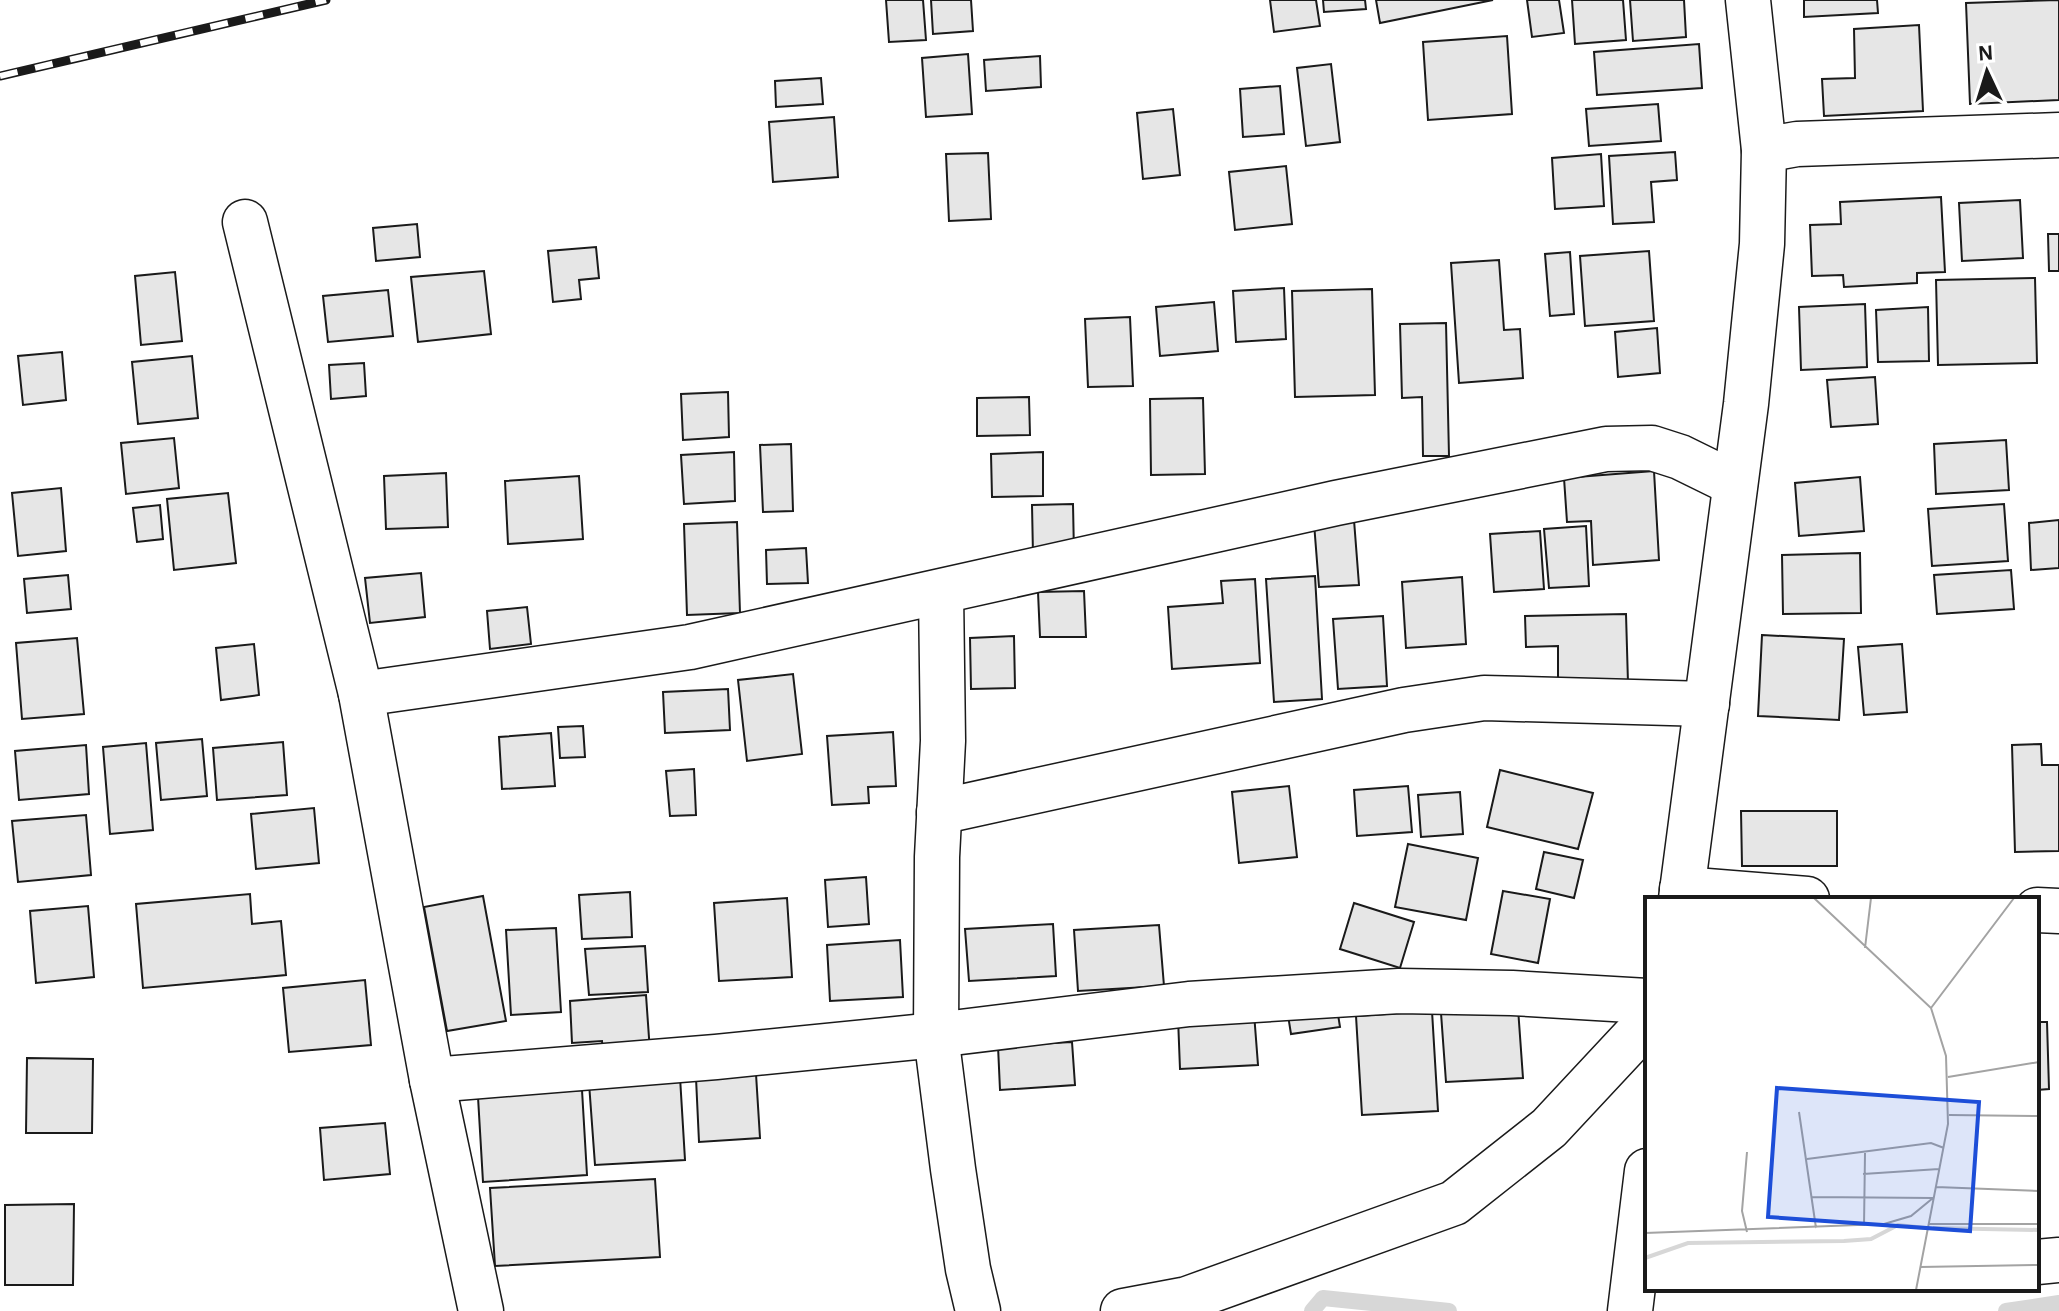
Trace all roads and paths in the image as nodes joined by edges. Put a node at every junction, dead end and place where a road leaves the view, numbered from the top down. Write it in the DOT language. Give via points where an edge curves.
graph roads {
  1 [pos="1748,0"];
  2 [pos="2059,135"];
  3 [pos="1764,150"];
  4 [pos="245,222"];
  5 [pos="1735,484"];
  6 [pos="941,592"];
  7 [pos="361,694"];
  8 [pos="1707,704"];
  9 [pos="939,812"];
  10 [pos="1682,894"];
  11 [pos="1757,897"];
  12 [pos="2039,910"];
  13 [pos="2059,911"];
  14 [pos="1645,1001"];
  15 [pos="1645,1025"];
  16 [pos="936,1035"];
  17 [pos="432,1080"];
  18 [pos="1645,1194"];
  19 [pos="2059,1260"];
  20 [pos="2039,1262"];
  21 [pos="1637,1286"];
  22 [pos="481,1311"];
  23 [pos="978,1311"];
  24 [pos="1123,1311"];
  1 -- 3 [label="street"];
  2 -- 3 [label="street" via="1797,144"];
  3 -- 5 [label="street" via="1762,244"];
  4 -- 7 [label="street"];
  5 -- 6 [label="street" via="1652,448 1606,449"];
  5 -- 8 [label="street"];
  6 -- 7 [label="street" via="690,647"];
  6 -- 9 [label="street"];
  7 -- 17 [label="street"];
  8 -- 9 [label="street" via="1484,698 1404,710"];
  8 -- 10 [label="street"];
  9 -- 16 [label="street"];
  10 -- 11 [label="street"];
  12 -- 13 [label="street"];
  14 -- 16 [label="street" via="1399,991 1189,1004"];
  15 -- 24 [label="street" via="1549,1128 1454,1203 1187,1299"];
  16 -- 17 [label="street"];
  16 -- 23 [label="street"];
  17 -- 22 [label="street"];
  18 -- 21 [label="street"];
  19 -- 20 [label="street"];
}
